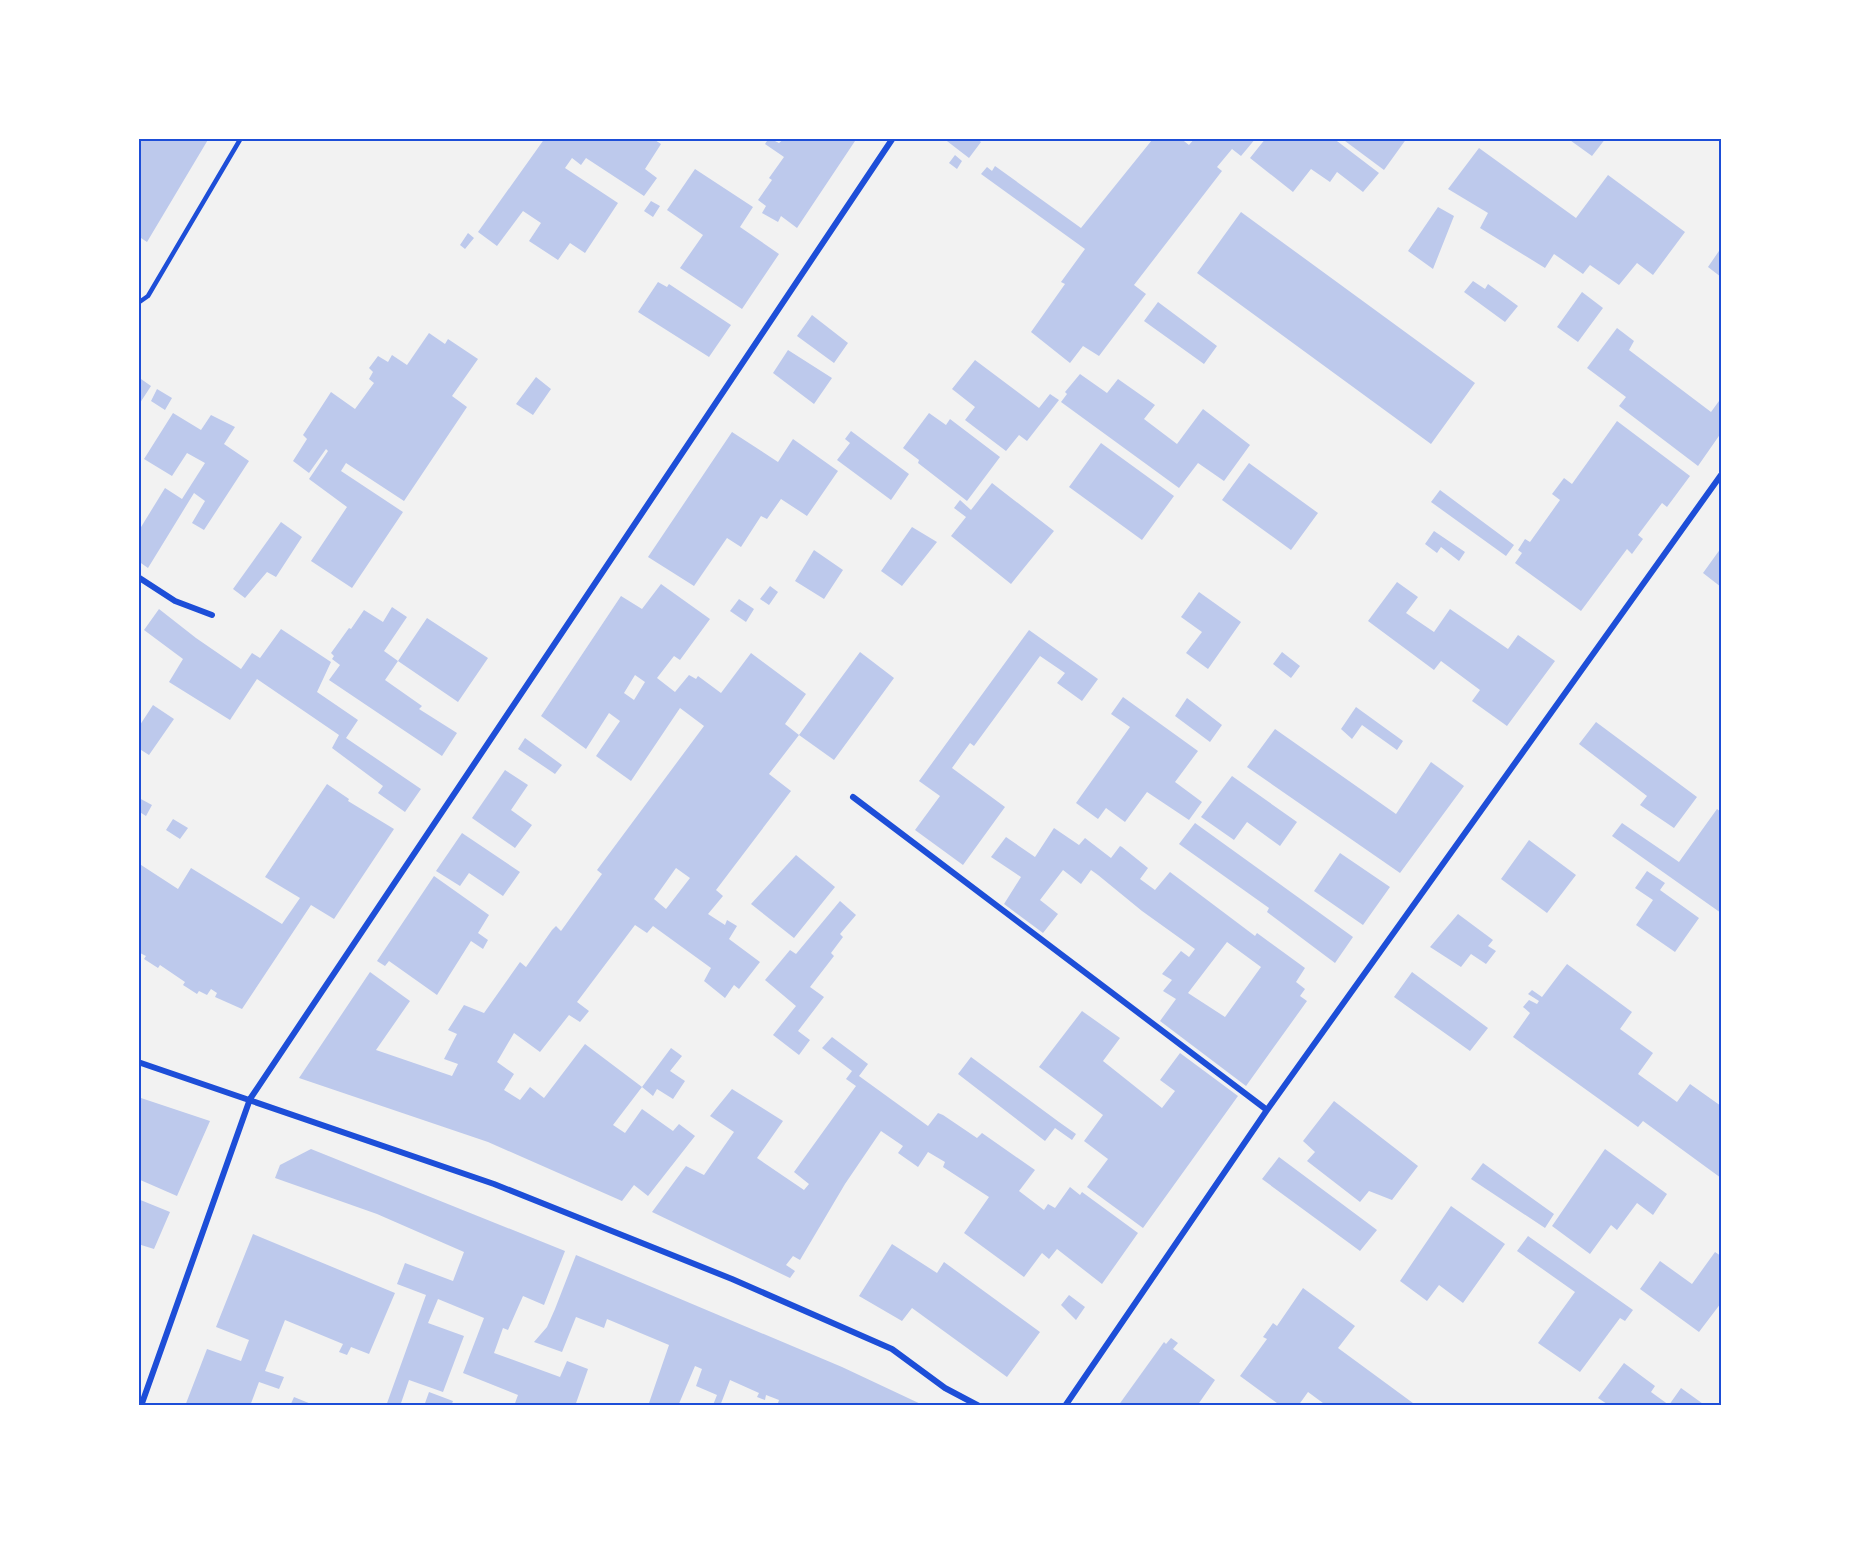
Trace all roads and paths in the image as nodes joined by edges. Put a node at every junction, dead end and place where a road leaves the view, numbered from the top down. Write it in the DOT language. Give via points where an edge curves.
graph roads {
  1 [pos="241,138"];
  2 [pos="893,138"];
  3 [pos="138,303"];
  4 [pos="1721,475"];
  5 [pos="138,577"];
  6 [pos="212,615"];
  7 [pos="854,797"];
  8 [pos="138,1062"];
  9 [pos="250,1099"];
  10 [pos="1267,1110"];
  11 [pos="141,1406"];
  12 [pos="979,1406"];
  13 [pos="1065,1406"];
  1 -- 3 [label="lane" via="148,296"];
  2 -- 9 [label="street"];
  4 -- 10 [label="street"];
  5 -- 6 [label="street" via="175,600"];
  7 -- 10 [label="street"];
  8 -- 9 [label="street"];
  9 -- 11 [label="street"];
  9 -- 12 [label="street" via="495,1184 732,1279 892,1349 945,1388"];
  10 -- 13 [label="street"];
}
